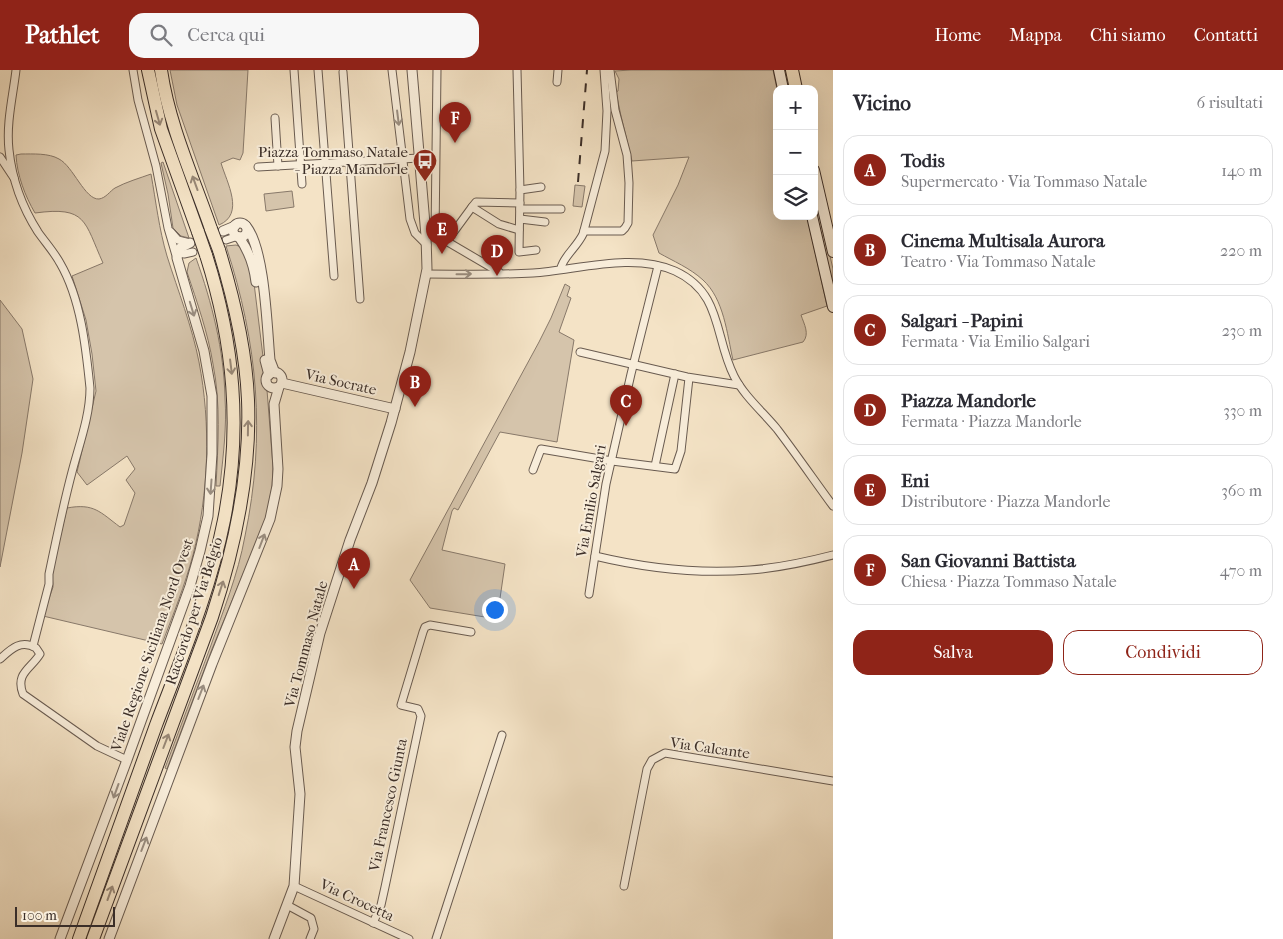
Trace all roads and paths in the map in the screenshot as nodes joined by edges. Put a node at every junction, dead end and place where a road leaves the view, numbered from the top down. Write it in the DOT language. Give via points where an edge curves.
graph roads {
  1 [pos="16,70"];
  2 [pos="133,70"];
  3 [pos="148,70"];
  4 [pos="161,70"];
  5 [pos="294,70"];
  6 [pos="318,70"];
  7 [pos="392,70"];
  8 [pos="412,70"];
  9 [pos="437,70"];
  10 [pos="516,70"];
  11 [pos="558,70"];
  12 [pos="604,70"];
  13 [pos="610,70"];
  14 [pos="779,70"];
  15 [pos="792,70"];
  16 [pos="796,70"];
  17 [pos="343,72"];
  18 [pos="557,82"];
  19 [pos="782,85"];
  20 [pos="797,85"];
  21 [pos="798,85"];
  22 [pos="275,118"];
  23 [pos="0,157"];
  24 [pos="419,158"];
  25 [pos="403,159"];
  26 [pos="349,162"];
  27 [pos="326,163"];
  28 [pos="301,165"];
  29 [pos="278,166"];
  30 [pos="258,167"];
  31 [pos="815,175"];
  32 [pos="14,178"];
  33 [pos="302,184"];
  34 [pos="541,186"];
  35 [pos="520,190"];
  36 [pos="472,206"];
  37 [pos="520,206"];
  38 [pos="561,210"];
  39 [pos="520,219"];
  40 [pos="813,220"];
  41 [pos="829,221"];
  42 [pos="545,222"];
  43 [pos="235,226"];
  44 [pos="246,226"];
  45 [pos="168,228"];
  46 [pos="519,230"];
  47 [pos="584,230"];
  48 [pos="238,236"];
  49 [pos="220,238"];
  50 [pos="429,239"];
  51 [pos="447,241"];
  52 [pos="172,244"];
  53 [pos="197,245"];
  54 [pos="536,250"];
  55 [pos="573,251"];
  56 [pos="178,252"];
  57 [pos="833,252"];
  58 [pos="178,262"];
  59 [pos="658,266"];
  60 [pos="572,267"];
  61 [pos="561,268"];
  62 [pos="502,273"];
  63 [pos="426,274"];
  64 [pos="334,276"];
  65 [pos="360,299"];
  66 [pos="833,307"];
  67 [pos="580,352"];
  68 [pos="633,365"];
  69 [pos="272,374"];
  70 [pos="675,374"];
  71 [pos="689,378"];
  72 [pos="280,385"];
  73 [pos="739,385"];
  74 [pos="394,409"];
  75 [pos="612,461"];
  76 [pos="655,466"];
  77 [pos="533,470"];
  78 [pos="833,506"];
  79 [pos="833,555"];
  80 [pos="595,556"];
  81 [pos="589,594"];
  82 [pos="471,632"];
  83 [pos="33,646"];
  84 [pos="0,660"];
  85 [pos="502,735"];
  86 [pos="127,760"];
  87 [pos="833,781"];
  88 [pos="130,796"];
  89 [pos="294,886"];
  90 [pos="624,886"];
  91 [pos="287,905"];
  92 [pos="373,923"];
  93 [pos="60,939"];
  94 [pos="72,939"];
  95 [pos="78,939"];
  96 [pos="93,939"];
  97 [pos="109,939"];
  98 [pos="274,939"];
  99 [pos="310,939"];
  100 [pos="408,939"];
  101 [pos="436,939"];
  1 -- 32 [label="street" via="9,129"];
  2 -- 45 [label="street, Viale Regione Siciliana Nord Ovest"];
  3 -- 53 [label="highway, one-way" via="161,129"];
  49 -- 4 [label="highway, Raccordo per Via Belgio, one-way" via="175,126"];
  5 -- 28 [label="street"];
  6 -- 27 [label="street"];
  7 -- 25 [label="street, one-way"];
  8 -- 24 [label="street, Via Tommaso Natale"];
  9 -- 50 [label="street"];
  10 -- 35 [label="street"];
  11 -- 18 [label="street"];
  12 -- 47 [label="street" via="607,111 604,151"];
  13 -- 47 [label="street" via="615,110 628,161 628,223 622,231"];
  14 -- 19 [label="main road"];
  15 -- 20 [label="highway"];
  16 -- 21 [label="main road"];
  17 -- 26 [label="street"];
  22 -- 29 [label="street"];
  23 -- 32 [label="street"];
  24 -- 25 [label="street"];
  24 -- 50 [label="street, Via Tommaso Natale"];
  25 -- 26 [label="street"];
  25 -- 50 [label="street" via="410,219 415,233"];
  26 -- 27 [label="street"];
  26 -- 65 [label="street"];
  27 -- 28 [label="street"];
  27 -- 64 [label="street"];
  28 -- 29 [label="street"];
  28 -- 33 [label="street"];
  29 -- 30 [label="street"];
  31 -- 41 [label="main road"];
  32 -- 83 [label="street" via="37,230 60,262 71,288 81,323 90,388"];
  34 -- 35 [label="street"];
  35 -- 37 [label="street"];
  36 -- 37 [label="street" via="476,202"];
  36 -- 46 [label="street" via="499,224"];
  36 -- 51 [label="street"];
  37 -- 38 [label="street"];
  37 -- 39 [label="street"];
  39 -- 42 [label="street"];
  39 -- 46 [label="street"];
  40 -- 66 [label="main road"];
  41 -- 57 [label="main road"];
  43 -- 44 [label="street" via="240,223"];
  43 -- 48 [label="street" via="234,232"];
  43 -- 49 [label="street"];
  44 -- 48 [label="street" via="246,233"];
  44 -- 69 [label="street" via="253,236 259,258"];
  45 -- 52 [label="street, Viale Regione Siciliana Nord Ovest"];
  45 -- 53 [label="street" via="178,240"];
  46 -- 54 [label="street" via="519,252"];
  47 -- 55 [label="street"];
  48 -- 49 [label="street"];
  48 -- 69 [label="street" via="247,248 255,274 266,366"];
  96 -- 49 [label="highway, Raccordo per Via Belgio, one-way" via="212,617 236,530 248,446 248,399 245,365"];
  50 -- 51 [label="street"];
  50 -- 63 [label="street, Via Tommaso Natale"];
  51 -- 62 [label="street"];
  52 -- 56 [label="street, Viale Regione Siciliana Nord Ovest"];
  52 -- 58 [label="street, Viale Regione Siciliana Nord Ovest"];
  53 -- 56 [label="street" via="183,246"];
  53 -- 88 [label="highway, Raccordo per Via Belgio, one-way" via="215,285 232,376 234,423 228,494 206,588"];
  55 -- 60 [label="street"];
  55 -- 61 [label="street"];
  56 -- 58 [label="street, Viale Regione Siciliana Nord Ovest"];
  58 -- 86 [label="street, Viale Regione Siciliana Nord Ovest, one-way" via="204,351 212,396 208,516 190,586"];
  59 -- 60 [label="street"];
  59 -- 68 [label="street, Via Emilio Salgari"];
  59 -- 73 [label="street" via="685,276 706,296 715,315 729,366"];
  60 -- 61 [label="street"];
  61 -- 62 [label="street" via="533,273"];
  63 -- 62 [label="street, one-way"];
  63 -- 74 [label="street, Via Tommaso Natale"];
  67 -- 68 [label="street"];
  68 -- 70 [label="street"];
  68 -- 75 [label="street, Via Emilio Salgari"];
  69 -- 72 [label="street" via="281,378"];
  69 -- 72 [label="street" via="266,380 268,386"];
  70 -- 71 [label="street"];
  70 -- 76 [label="street"];
  71 -- 73 [label="street"];
  71 -- 76 [label="street" via="681,451 675,469"];
  72 -- 74 [label="street, Via Socrate"];
  97 -- 72 [label="street, one-way" via="208,673 270,519 278,469 274,404"];
  73 -- 78 [label="street" via="800,459"];
  74 -- 89 [label="street, Via Tommaso Natale" via="320,633 297,732 295,747 300,794"];
  75 -- 76 [label="street"];
  75 -- 77 [label="street" via="541,449"];
  75 -- 80 [label="street, Via Emilio Salgari"];
  79 -- 80 [label="street" via="773,567 725,571 655,567"];
  80 -- 81 [label="street, Via Emilio Salgari"];
  82 -- 92 [label="street, Via Francesco Giunta" via="434,625 425,627 401,705 418,709 421,716 384,893"];
  83 -- 84 [label="street" via="15,646"];
  83 -- 86 [label="street" via="40,654 22,676 20,686 23,694 97,746"];
  85 -- 101 [label="street"];
  86 -- 93 [label="street, Viale Regione Siciliana Nord Ovest, one-way"];
  87 -- 90 [label="street, Via Calcante" via="666,753 652,760 647,769"];
  88 -- 94 [label="highway"];
  88 -- 95 [label="highway, Raccordo per Via Belgio"];
  89 -- 91 [label="street, Via Tommaso Natale"];
  89 -- 92 [label="street, Via Crocetta"];
  91 -- 98 [label="street, Via Tommaso Natale"];
  91 -- 99 [label="street" via="311,918 314,929"];
  92 -- 100 [label="street, Via Crocetta"];
}
